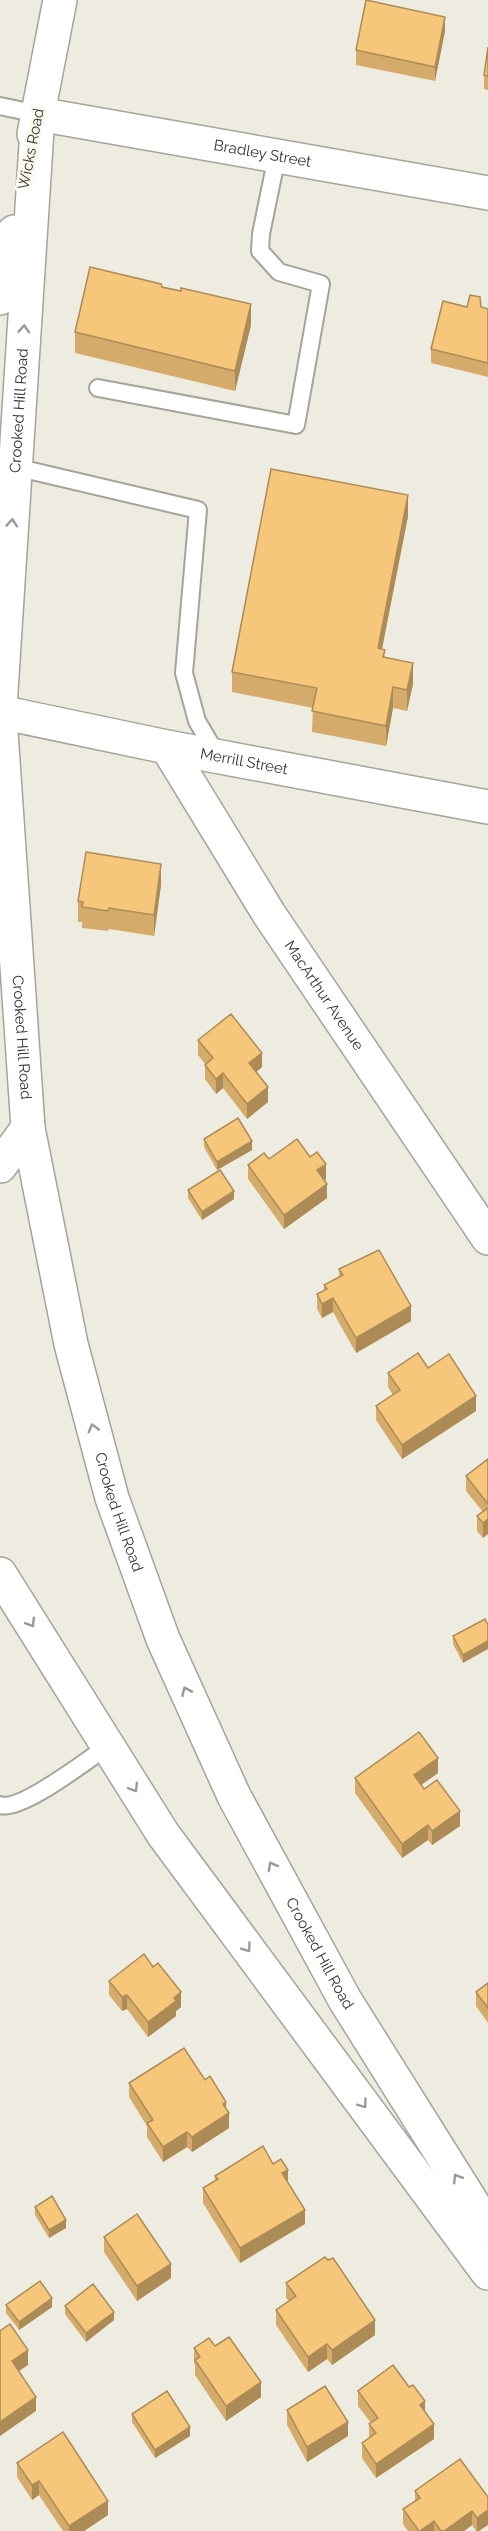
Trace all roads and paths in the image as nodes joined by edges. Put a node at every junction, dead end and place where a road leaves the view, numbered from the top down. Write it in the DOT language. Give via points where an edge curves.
graph roads {
  1 [pos="60,0"];
  2 [pos="0,106"];
  3 [pos="38,114"];
  4 [pos="277,156"];
  5 [pos="488,193"];
  6 [pos="0,298"];
  7 [pos="98,388"];
  8 [pos="15,467"];
  9 [pos="0,707"];
  10 [pos="0,712"];
  11 [pos="0,717"];
  12 [pos="166,747"];
  13 [pos="217,756"];
  14 [pos="488,807"];
  15 [pos="28,1128"];
  16 [pos="0,1166"];
  17 [pos="488,1238"];
  18 [pos="0,1574"];
  19 [pos="108,1746"];
  20 [pos="0,1805"];
  21 [pos="488,2228"];
  22 [pos="488,2273"];
  1 -- 3 [label="main road, Wicks Road"];
  2 -- 3 [label="lane"];
  3 -- 4 [label="main road, Bradley Street"];
  3 -- 6 [label="main road, Wicks Road"];
  8 -- 3 [label="main road, Crooked Hill Road, one-way"];
  4 -- 5 [label="main road, Bradley Street"];
  4 -- 7 [label="lane" via="260,251 279,272 321,284 296,425"];
  9 -- 8 [label="main road, Crooked Hill Road, one-way"];
  8 -- 13 [label="lane" via="198,510 184,672 197,721"];
  10 -- 12 [label="main road, Merrill Street"];
  11 -- 15 [label="main road, Crooked Hill Road"];
  12 -- 13 [label="main road, Merrill Street"];
  12 -- 17 [label="main road, MacArthur Avenue" via="269,914"];
  13 -- 14 [label="main road, Merrill Street"];
  15 -- 16 [label="main road"];
  21 -- 15 [label="main road, Crooked Hill Road, one-way" via="345,2000 234,1796 163,1639 112,1498 70,1344"];
  18 -- 19 [label="main road, one-way"];
  19 -- 20 [label="lane" via="31,1798 8,1808"];
  19 -- 22 [label="main road, one-way" via="163,1834"];
}
